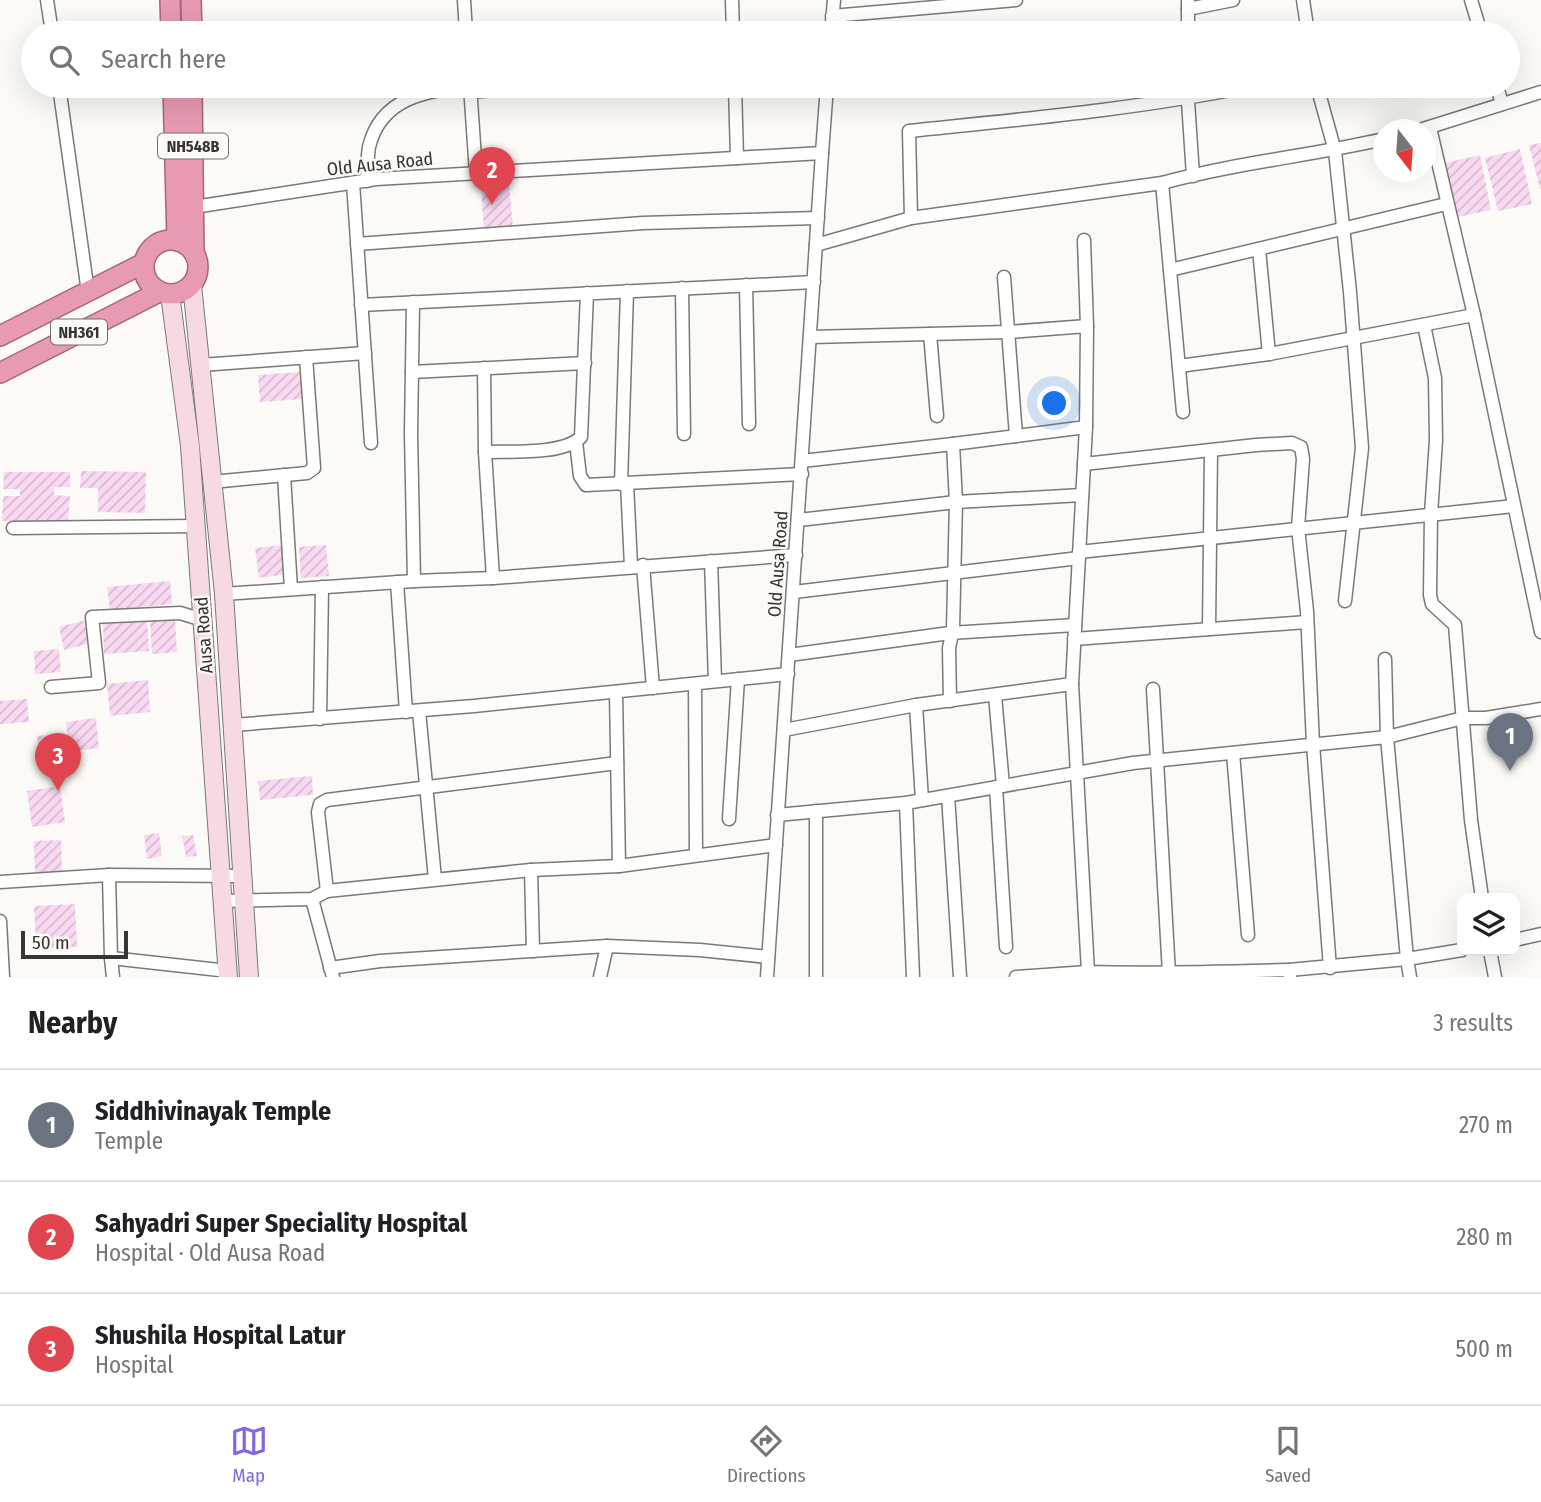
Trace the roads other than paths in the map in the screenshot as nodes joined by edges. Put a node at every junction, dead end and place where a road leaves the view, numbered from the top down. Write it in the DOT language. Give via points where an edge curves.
graph roads {
  1 [pos="47,0"];
  2 [pos="170,0"];
  3 [pos="191,0"];
  4 [pos="464,0"];
  5 [pos="732,0"];
  6 [pos="834,0"];
  7 [pos="1016,0"];
  8 [pos="1233,0"];
  9 [pos="1303,0"];
  10 [pos="1471,0"];
  11 [pos="1188,5"];
  12 [pos="832,16"];
  13 [pos="50,21"];
  14 [pos="171,21"];
  15 [pos="192,21"];
  16 [pos="465,21"];
  17 [pos="733,21"];
  18 [pos="832,21"];
  19 [pos="1306,21"];
  20 [pos="1477,21"];
  21 [pos="1541,92"];
  22 [pos="61,98"];
  23 [pos="173,98"];
  24 [pos="192,98"];
  25 [pos="411,98"];
  26 [pos="471,98"];
  27 [pos="735,98"];
  28 [pos="826,98"];
  29 [pos="1156,98"];
  30 [pos="1187,98"];
  31 [pos="1320,98"];
  32 [pos="1500,98"];
  33 [pos="1502,104"];
  34 [pos="1436,126"];
  35 [pos="1373,141"];
  36 [pos="1335,150"];
  37 [pos="822,153"];
  38 [pos="737,158"];
  39 [pos="1436,166"];
  40 [pos="476,173"];
  41 [pos="1193,176"];
  42 [pos="368,181"];
  43 [pos="353,183"];
  44 [pos="1162,183"];
  45 [pos="1446,204"];
  46 [pos="194,207"];
  47 [pos="818,218"];
  48 [pos="911,218"];
  49 [pos="1343,229"];
  50 [pos="1084,240"];
  51 [pos="177,241"];
  52 [pos="357,244"];
  53 [pos="816,245"];
  54 [pos="1259,249"];
  55 [pos="194,253"];
  56 [pos="144,263"];
  57 [pos="1170,271"];
  58 [pos="1004,277"];
  59 [pos="814,282"];
  60 [pos="192,285"];
  61 [pos="746,285"];
  62 [pos="682,288"];
  63 [pos="627,291"];
  64 [pos="88,292"];
  65 [pos="165,293"];
  66 [pos="587,293"];
  67 [pos="413,302"];
  68 [pos="361,305"];
  69 [pos="1474,315"];
  70 [pos="1424,325"];
  71 [pos="1087,326"];
  72 [pos="1008,332"];
  73 [pos="930,334"];
  74 [pos="0,336"];
  75 [pos="810,337"];
  76 [pos="1354,338"];
  77 [pos="365,353"];
  78 [pos="1269,355"];
  79 [pos="306,357"];
  80 [pos="585,363"];
  81 [pos="201,365"];
  82 [pos="1179,366"];
  83 [pos="484,369"];
  84 [pos="412,372"];
  85 [pos="0,373"];
  86 [pos="1183,412"];
  87 [pos="937,416"];
  88 [pos="749,424"];
  89 [pos="1086,427"];
  90 [pos="684,435"];
  91 [pos="1016,436"];
  92 [pos="576,442"];
  93 [pos="371,443"];
  94 [pos="953,444"];
  95 [pos="1211,451"];
  96 [pos="485,452"];
  97 [pos="1084,464"];
  98 [pos="802,467"];
  99 [pos="284,475"];
  100 [pos="212,482"];
  101 [pos="624,484"];
  102 [pos="1082,495"];
  103 [pos="956,502"];
  104 [pos="1514,506"];
  105 [pos="1431,514"];
  106 [pos="799,520"];
  107 [pos="1355,522"];
  108 [pos="196,526"];
  109 [pos="13,528"];
  110 [pos="1298,528"];
  111 [pos="1210,538"];
  112 [pos="796,555"];
  113 [pos="1079,555"];
  114 [pos="711,561"];
  115 [pos="637,566"];
  116 [pos="954,574"];
  117 [pos="493,578"];
  118 [pos="414,581"];
  119 [pos="397,582"];
  120 [pos="322,587"];
  121 [pos="291,589"];
  122 [pos="793,592"];
  123 [pos="224,594"];
  124 [pos="1345,601"];
  125 [pos="203,620"];
  126 [pos="1307,622"];
  127 [pos="1075,625"];
  128 [pos="1209,629"];
  129 [pos="1541,632"];
  130 [pos="950,633"];
  131 [pos="1074,639"];
  132 [pos="789,654"];
  133 [pos="1385,659"];
  134 [pos="788,674"];
  135 [pos="738,679"];
  136 [pos="716,681"];
  137 [pos="695,684"];
  138 [pos="1072,684"];
  139 [pos="51,687"];
  140 [pos="653,688"];
  141 [pos="1153,689"];
  142 [pos="616,692"];
  143 [pos="995,695"];
  144 [pos="950,701"];
  145 [pos="916,705"];
  146 [pos="1541,709"];
  147 [pos="412,711"];
  148 [pos="1463,718"];
  149 [pos="320,719"];
  150 [pos="233,725"];
  151 [pos="784,730"];
  152 [pos="1387,737"];
  153 [pos="1313,744"];
  154 [pos="1233,752"];
  155 [pos="1157,761"];
  156 [pos="617,763"];
  157 [pos="1078,773"];
  158 [pos="425,787"];
  159 [pos="1000,787"];
  160 [pos="948,796"];
  161 [pos="922,800"];
  162 [pos="906,803"];
  163 [pos="816,811"];
  164 [pos="777,815"];
  165 [pos="729,819"];
  166 [pos="776,845"];
  167 [pos="696,856"];
  168 [pos="619,866"];
  169 [pos="531,870"];
  170 [pos="109,875"];
  171 [pos="221,875"];
  172 [pos="243,876"];
  173 [pos="435,879"];
  174 [pos="0,882"];
  175 [pos="327,891"];
  176 [pos="1481,893"];
  177 [pos="312,899"];
  178 [pos="223,901"];
  179 [pos="245,902"];
  180 [pos="0,921"];
  181 [pos="1541,934"];
  182 [pos="1248,935"];
  183 [pos="1520,939"];
  184 [pos="607,946"];
  185 [pos="1006,947"];
  186 [pos="533,951"];
  187 [pos="1457,951"];
  188 [pos="1491,956"];
  189 [pos="768,957"];
  190 [pos="111,958"];
  191 [pos="1407,959"];
  192 [pos="1330,968"];
  193 [pos="1088,972"];
  194 [pos="332,973"];
  195 [pos="228,974"];
  196 [pos="1169,974"];
  197 [pos="1290,974"];
  198 [pos="1201,975"];
  199 [pos="1054,976"];
  200 [pos="3,977"];
  201 [pos="113,977"];
  202 [pos="249,977"];
  203 [pos="600,977"];
  204 [pos="767,977"];
  205 [pos="816,977"];
  206 [pos="913,977"];
  207 [pos="960,977"];
  208 [pos="1016,977"];
  209 [pos="1410,977"];
  210 [pos="1495,977"];
  1 -- 13 [label="street"];
  2 -- 14 [label="highway"];
  3 -- 15 [label="highway"];
  4 -- 16 [label="street"];
  5 -- 17 [label="street"];
  6 -- 12 [label="street"];
  7 -- 12 [label="street"];
  8 -- 11 [label="street"];
  9 -- 19 [label="street"];
  10 -- 20 [label="street"];
  12 -- 18 [label="street"];
  21 -- 33 [label="street"];
  22 -- 64 [label="street"];
  23 -- 51 [label="highway"];
  24 -- 46 [label="highway, NH548B"];
  25 -- 42 [label="street" via="386,113 369,148"];
  26 -- 40 [label="street"];
  27 -- 38 [label="street"];
  28 -- 37 [label="street, Old Ausa Road"];
  29 -- 48 [label="street" via="1072,114 909,131"];
  30 -- 41 [label="street"];
  31 -- 36 [label="street"];
  32 -- 33 [label="street"];
  33 -- 34 [label="street"];
  35 -- 36 [label="street"];
  36 -- 41 [label="street"];
  36 -- 49 [label="street"];
  37 -- 38 [label="street, Old Ausa Road"];
  37 -- 47 [label="street, Old Ausa Road"];
  38 -- 40 [label="street, Old Ausa Road"];
  39 -- 45 [label="street"];
  40 -- 42 [label="street, Old Ausa Road"];
  41 -- 44 [label="street"];
  42 -- 43 [label="street, Old Ausa Road"];
  43 -- 46 [label="street, Old Ausa Road"];
  43 -- 52 [label="street"];
  44 -- 48 [label="street"];
  44 -- 57 [label="street"];
  45 -- 49 [label="street"];
  45 -- 69 [label="street"];
  46 -- 55 [label="highway"];
  47 -- 52 [label="street" via="643,223"];
  47 -- 53 [label="street, Old Ausa Road"];
  48 -- 53 [label="street"];
  49 -- 54 [label="street"];
  49 -- 76 [label="street"];
  50 -- 71 [label="street"];
  51 -- 55 [label="highway"];
  51 -- 56 [label="highway" via="156,245"];
  52 -- 68 [label="street"];
  53 -- 59 [label="street, Old Ausa Road"];
  54 -- 57 [label="street"];
  54 -- 78 [label="street"];
  55 -- 60 [label="highway" via="198,264"];
  56 -- 64 [label="highway, NH361"];
  56 -- 65 [label="highway, Ausa Road" via="150,285"];
  57 -- 82 [label="street"];
  58 -- 72 [label="street"];
  59 -- 61 [label="street"];
  59 -- 75 [label="street, Old Ausa Road"];
  60 -- 65 [label="highway" via="182,292"];
  60 -- 81 [label="main road"];
  61 -- 62 [label="street"];
  61 -- 88 [label="street"];
  62 -- 63 [label="street"];
  62 -- 90 [label="street"];
  63 -- 66 [label="street"];
  63 -- 101 [label="street"];
  64 -- 74 [label="highway, NH361"];
  65 -- 85 [label="highway, NH361"];
  65 -- 108 [label="main road, Ausa Road" via="190,446"];
  66 -- 67 [label="street"];
  66 -- 80 [label="street"];
  67 -- 68 [label="street"];
  67 -- 84 [label="street"];
  68 -- 77 [label="street"];
  69 -- 70 [label="street"];
  69 -- 104 [label="street"];
  70 -- 76 [label="street"];
  70 -- 105 [label="street" via="1435,378"];
  71 -- 72 [label="street"];
  71 -- 89 [label="street"];
  72 -- 73 [label="street"];
  72 -- 91 [label="street"];
  73 -- 75 [label="street"];
  73 -- 87 [label="street"];
  75 -- 98 [label="street, Old Ausa Road"];
  76 -- 78 [label="street"];
  76 -- 107 [label="street" via="1362,448"];
  77 -- 79 [label="street"];
  77 -- 93 [label="street"];
  78 -- 82 [label="street"];
  79 -- 81 [label="street"];
  79 -- 99 [label="street" via="315,463 312,471"];
  80 -- 83 [label="street"];
  80 -- 92 [label="street" via="583,428"];
  81 -- 100 [label="main road"];
  82 -- 86 [label="street"];
  83 -- 84 [label="street"];
  83 -- 96 [label="street"];
  84 -- 118 [label="street"];
  89 -- 91 [label="street"];
  89 -- 97 [label="street"];
  91 -- 94 [label="street"];
  92 -- 96 [label="street" via="552,449"];
  92 -- 101 [label="street" via="586,485"];
  94 -- 98 [label="street"];
  94 -- 103 [label="street"];
  95 -- 97 [label="street"];
  95 -- 110 [label="street" via="1292,443 1301,447"];
  95 -- 111 [label="street"];
  96 -- 117 [label="street"];
  97 -- 102 [label="street"];
  98 -- 101 [label="street"];
  98 -- 106 [label="street, Old Ausa Road"];
  99 -- 100 [label="street"];
  99 -- 121 [label="street"];
  100 -- 123 [label="main road"];
  101 -- 115 [label="street"];
  102 -- 103 [label="street"];
  102 -- 113 [label="street"];
  103 -- 106 [label="street"];
  103 -- 116 [label="street"];
  104 -- 105 [label="street"];
  104 -- 129 [label="street"];
  105 -- 107 [label="street"];
  105 -- 148 [label="street" via="1430,596 1432,604 1455,625"];
  106 -- 112 [label="street, Old Ausa Road"];
  107 -- 110 [label="street"];
  107 -- 124 [label="street"];
  108 -- 109 [label="street"];
  108 -- 125 [label="main road, Ausa Road"];
  110 -- 111 [label="street"];
  110 -- 126 [label="street"];
  111 -- 113 [label="street"];
  111 -- 128 [label="street"];
  112 -- 114 [label="street"];
  112 -- 122 [label="street, Old Ausa Road"];
  113 -- 116 [label="street"];
  113 -- 127 [label="street"];
  114 -- 115 [label="street"];
  114 -- 136 [label="street"];
  115 -- 117 [label="street"];
  115 -- 140 [label="street"];
  116 -- 122 [label="street"];
  116 -- 130 [label="street"];
  117 -- 118 [label="street"];
  118 -- 119 [label="street"];
  119 -- 120 [label="street"];
  119 -- 147 [label="street"];
  120 -- 121 [label="street"];
  120 -- 149 [label="street"];
  121 -- 123 [label="street"];
  122 -- 132 [label="street, Old Ausa Road"];
  123 -- 150 [label="main road"];
  125 -- 139 [label="street" via="180,613 92,617 99,683"];
  125 -- 171 [label="main road, Ausa Road"];
  126 -- 128 [label="street"];
  126 -- 153 [label="street"];
  127 -- 130 [label="street"];
  127 -- 131 [label="street"];
  128 -- 131 [label="street"];
  130 -- 132 [label="street"];
  130 -- 144 [label="street"];
  131 -- 138 [label="street"];
  132 -- 134 [label="street, Old Ausa Road"];
  133 -- 152 [label="street"];
  134 -- 135 [label="street"];
  134 -- 151 [label="street, Old Ausa Road"];
  135 -- 136 [label="street"];
  135 -- 165 [label="street"];
  136 -- 137 [label="street"];
  137 -- 140 [label="street"];
  137 -- 167 [label="street"];
  138 -- 143 [label="street"];
  138 -- 157 [label="street"];
  140 -- 142 [label="street"];
  141 -- 155 [label="street"];
  142 -- 147 [label="street"];
  142 -- 156 [label="street"];
  143 -- 144 [label="street"];
  143 -- 159 [label="street"];
  144 -- 145 [label="street"];
  145 -- 151 [label="street"];
  145 -- 161 [label="street"];
  146 -- 148 [label="street"];
  147 -- 149 [label="street"];
  147 -- 158 [label="street"];
  148 -- 152 [label="street"];
  148 -- 176 [label="street"];
  149 -- 150 [label="street"];
  150 -- 172 [label="main road"];
  151 -- 164 [label="street, Old Ausa Road"];
  152 -- 153 [label="street"];
  152 -- 191 [label="street"];
  153 -- 154 [label="street"];
  153 -- 192 [label="street"];
  154 -- 155 [label="street"];
  154 -- 182 [label="street"];
  155 -- 157 [label="street"];
  155 -- 196 [label="street"];
  156 -- 158 [label="street"];
  156 -- 168 [label="street"];
  157 -- 159 [label="street"];
  157 -- 193 [label="street"];
  158 -- 173 [label="street"];
  158 -- 175 [label="street" via="320,804"];
  159 -- 160 [label="street"];
  159 -- 185 [label="street"];
  160 -- 161 [label="street"];
  160 -- 207 [label="street"];
  161 -- 162 [label="street"];
  162 -- 163 [label="street"];
  162 -- 206 [label="street"];
  163 -- 164 [label="street"];
  163 -- 205 [label="street"];
  164 -- 166 [label="street, Old Ausa Road"];
  166 -- 167 [label="street"];
  166 -- 189 [label="street, Old Ausa Road"];
  167 -- 168 [label="street"];
  168 -- 169 [label="street"];
  169 -- 173 [label="street"];
  169 -- 186 [label="street"];
  170 -- 171 [label="street"];
  170 -- 174 [label="street"];
  170 -- 190 [label="street"];
  171 -- 172 [label="street"];
  171 -- 178 [label="main road, Ausa Road"];
  172 -- 179 [label="main road"];
  173 -- 175 [label="street"];
  175 -- 177 [label="street"];
  177 -- 179 [label="street"];
  177 -- 194 [label="street"];
  178 -- 179 [label="street"];
  178 -- 195 [label="main road, Ausa Road"];
  179 -- 202 [label="main road"];
  180 -- 200 [label="street"];
  181 -- 183 [label="street"];
  184 -- 186 [label="street"];
  184 -- 189 [label="street"];
  184 -- 203 [label="street"];
  186 -- 194 [label="street" via="380,961"];
  187 -- 191 [label="street"];
  188 -- 210 [label="street"];
  189 -- 204 [label="street, Old Ausa Road"];
  190 -- 195 [label="street"];
  190 -- 201 [label="street"];
  191 -- 192 [label="street"];
  191 -- 209 [label="street"];
  192 -- 197 [label="street"];
  193 -- 196 [label="street"];
  193 -- 199 [label="street"];
  196 -- 198 [label="street"];
  197 -- 198 [label="street" via="1220,971"];
  199 -- 208 [label="street"];
}
